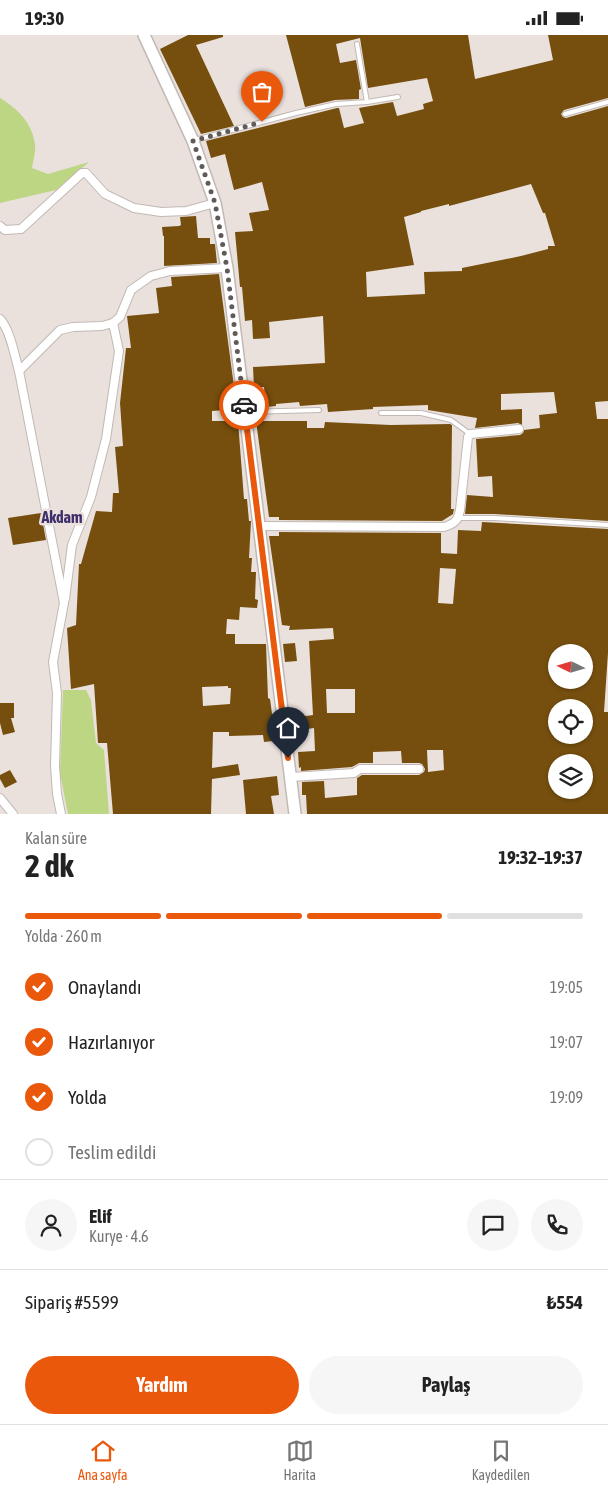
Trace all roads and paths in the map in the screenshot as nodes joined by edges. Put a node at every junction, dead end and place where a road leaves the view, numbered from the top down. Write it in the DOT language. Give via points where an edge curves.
graph roads {
  1 [pos="144,35"];
  2 [pos="356,44"];
  3 [pos="398,97"];
  4 [pos="367,102"];
  5 [pos="608,102"];
  6 [pos="565,114"];
  7 [pos="193,141"];
  8 [pos="215,203"];
  9 [pos="0,226"];
  10 [pos="227,268"];
  11 [pos="0,319"];
  12 [pos="113,323"];
  13 [pos="19,371"];
  14 [pos="319,410"];
  15 [pos="245,412"];
  16 [pos="381,413"];
  17 [pos="518,429"];
  18 [pos="470,433"];
  19 [pos="458,519"];
  20 [pos="608,525"];
  21 [pos="259,526"];
  22 [pos="64,603"];
  23 [pos="419,769"];
  24 [pos="291,777"];
  25 [pos="0,798"];
  26 [pos="13,814"];
  27 [pos="61,814"];
  28 [pos="296,814"];
  1 -- 7 [label="street"];
  2 -- 4 [label="lane"];
  3 -- 4 [label="lane"];
  4 -- 7 [label="lane" via="336,104"];
  5 -- 6 [label="lane"];
  7 -- 8 [label="street"];
  8 -- 9 [label="street" via="186,211 161,213 134,208 105,194 86,173 82,173 21,229 5,230"];
  8 -- 10 [label="street"];
  10 -- 12 [label="street" via="170,271 151,276 131,290 120,317"];
  10 -- 15 [label="street"];
  11 -- 13 [label="street"];
  12 -- 13 [label="street" via="60,330"];
  12 -- 22 [label="street" via="119,351 106,439 91,497 72,545"];
  13 -- 22 [label="street"];
  14 -- 15 [label="lane"];
  15 -- 21 [label="street"];
  16 -- 18 [label="lane" via="421,413 451,420"];
  17 -- 18 [label="street"];
  18 -- 19 [label="street"];
  19 -- 20 [label="lane"];
  19 -- 21 [label="street" via="444,527"];
  21 -- 24 [label="street"];
  22 -- 27 [label="street" via="53,662 57,693 55,767"];
  23 -- 24 [label="street" via="360,769 354,773"];
  24 -- 28 [label="street"];
  25 -- 26 [label="street"];
}
